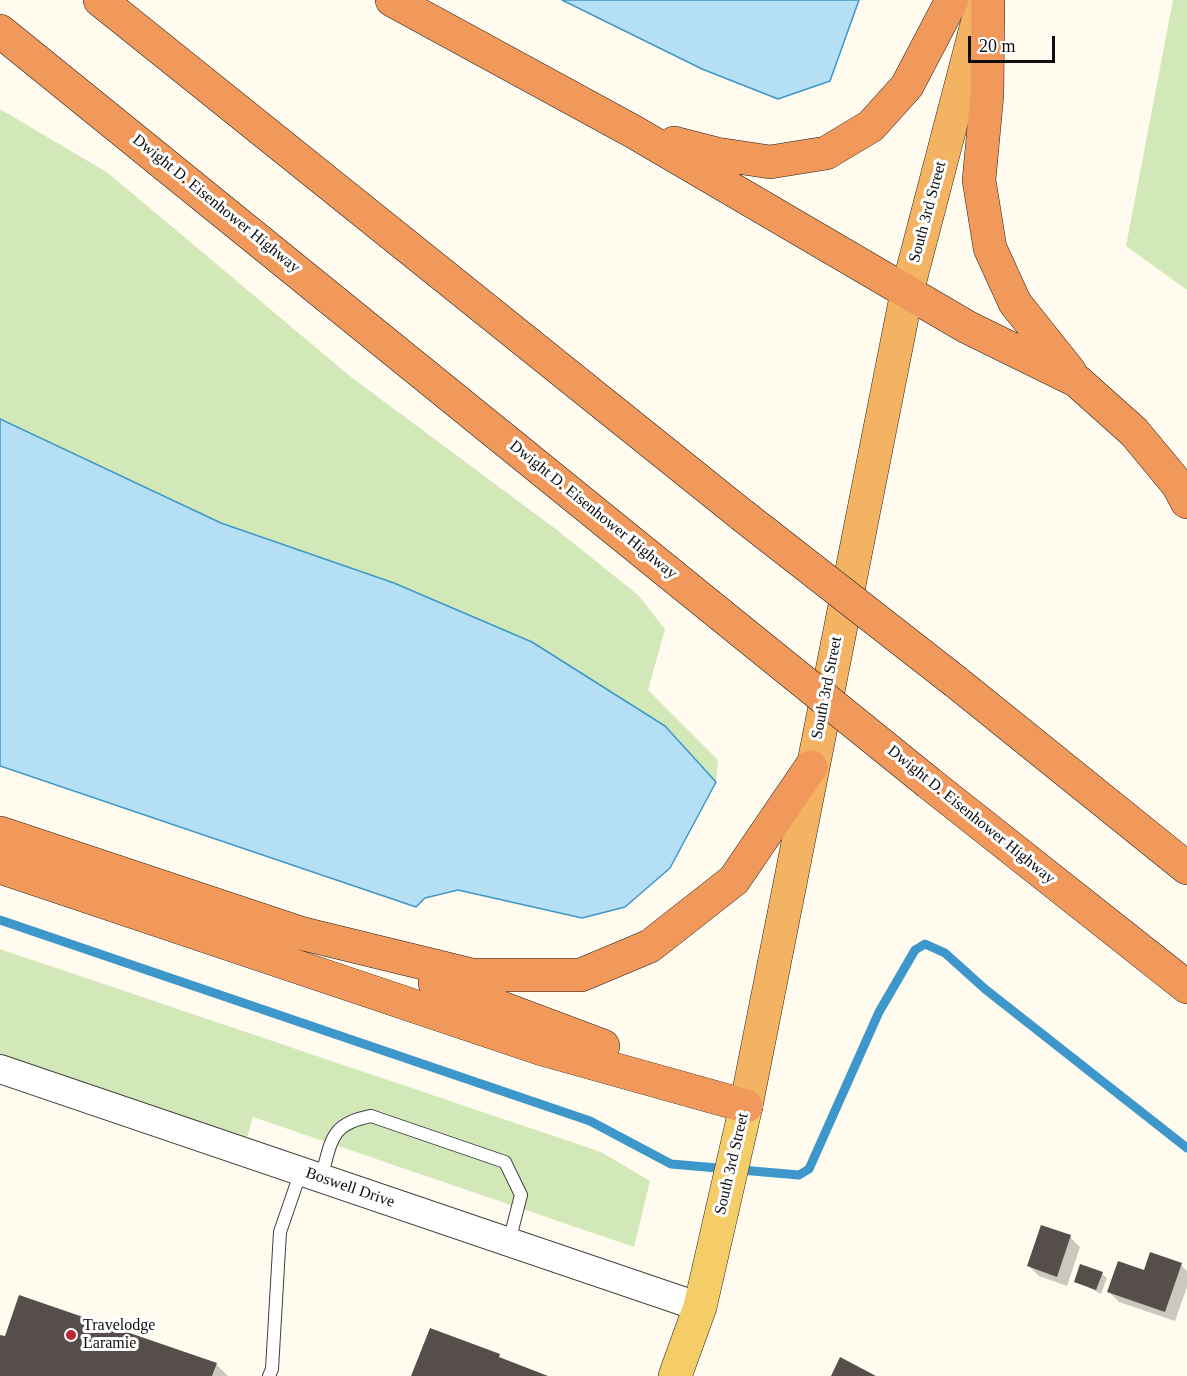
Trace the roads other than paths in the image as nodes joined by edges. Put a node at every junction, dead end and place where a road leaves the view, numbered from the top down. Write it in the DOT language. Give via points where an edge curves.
graph roads {
  1 [pos="100,0"];
  2 [pos="392,0"];
  3 [pos="952,0"];
  4 [pos="984,0"];
  5 [pos="988,0"];
  6 [pos="0,31"];
  7 [pos="0,60"];
  8 [pos="634,132"];
  9 [pos="294,266"];
  10 [pos="907,292"];
  11 [pos="1077,381"];
  12 [pos="1187,502"];
  13 [pos="811,767"];
  14 [pos="0,833"];
  15 [pos="0,867"];
  16 [pos="1187,868"];
  17 [pos="300,933"];
  18 [pos="1187,987"];
  19 [pos="0,1069"];
  20 [pos="746,1106"];
  21 [pos="311,1174"];
  22 [pos="509,1242"];
  23 [pos="700,1307"];
  24 [pos="269,1376"];
  25 [pos="675,1376"];
  1 -- 16 [label="highway, bridge"];
  2 -- 8 [label="highway"];
  3 -- 8 [label="highway" via="907,86 870,126 826,153 770,162 717,154"];
  4 -- 10 [label="highway, South 3rd Street"];
  5 -- 11 [label="highway" via="987,95 979,180 990,248 1015,303"];
  6 -- 9 [label="highway, Dwight D. Eisenhower Highway"];
  7 -- 9 [label="highway" via="98,125"];
  8 -- 10 [label="highway"];
  9 -- 18 [label="highway, Dwight D. Eisenhower Highway, bridge" via="929,783"];
  10 -- 11 [label="highway" via="967,327"];
  10 -- 13 [label="highway, South 3rd Street"];
  11 -- 12 [label="highway" via="1134,432 1178,485"];
  13 -- 17 [label="highway" via="734,880 650,946 581,975 471,975"];
  13 -- 20 [label="highway, South 3rd Street"];
  14 -- 17 [label="highway"];
  15 -- 20 [label="highway" via="543,1049"];
  17 -- 20 [label="highway" via="682,1075"];
  19 -- 21 [label="street, Boswell Drive"];
  20 -- 23 [label="main road, South 3rd Street"];
  21 -- 22 [label="street, Boswell Drive"];
  21 -- 22 [label="lane" via="335,1132 350,1120 371,1116 505,1162 520,1195"];
  21 -- 24 [label="lane" via="280,1232"];
  22 -- 23 [label="street, Boswell Drive"];
  23 -- 25 [label="main road, South 3rd Street"];
}
